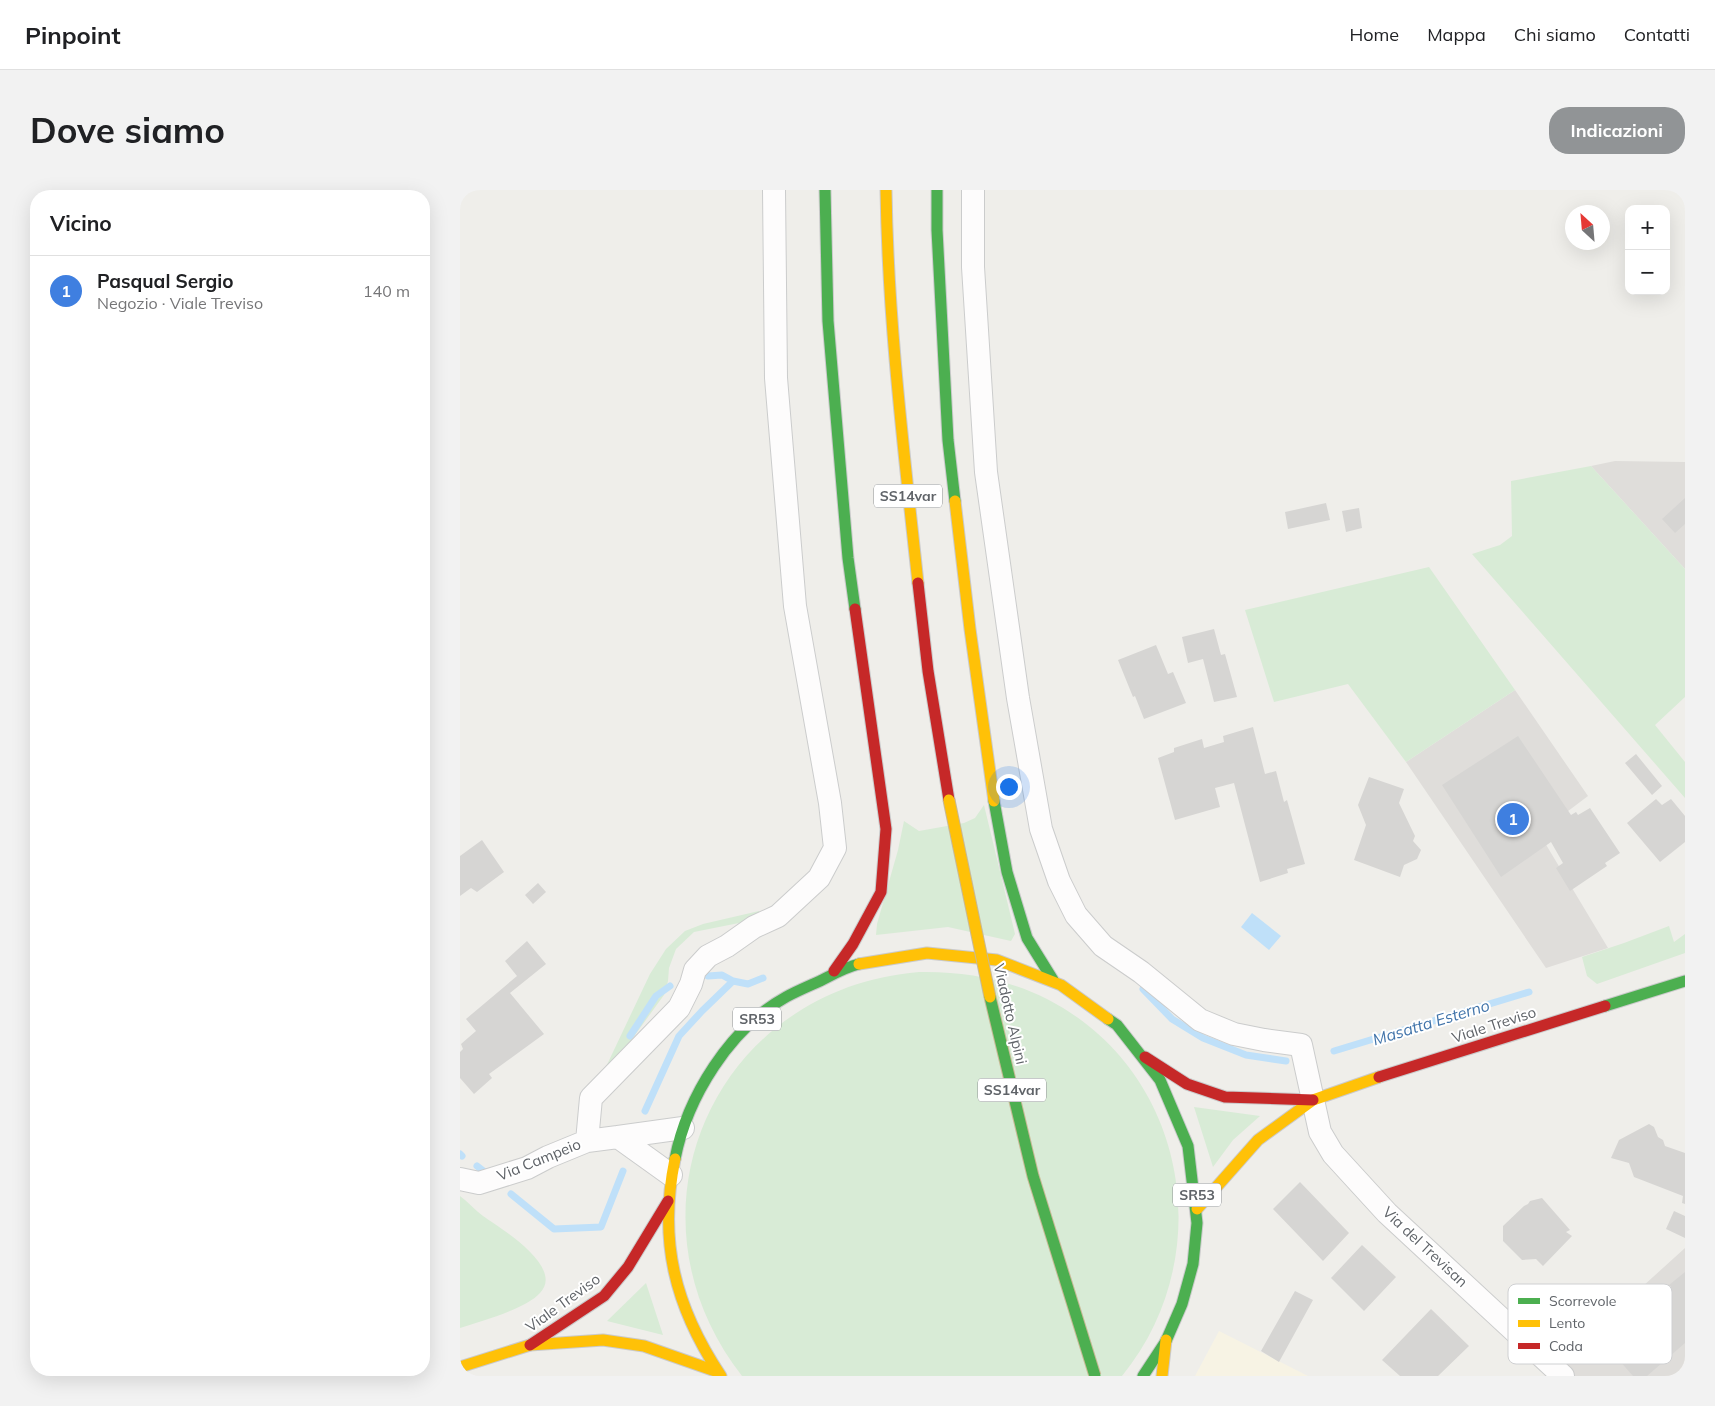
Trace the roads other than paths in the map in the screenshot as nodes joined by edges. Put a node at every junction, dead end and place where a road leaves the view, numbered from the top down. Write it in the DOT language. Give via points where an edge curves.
graph roads {
  1 [pos="774,190"];
  2 [pos="825,190"];
  3 [pos="886,190"];
  4 [pos="937,190"];
  5 [pos="973,190"];
  6 [pos="834,971"];
  7 [pos="1685,973"];
  8 [pos="1053,980"];
  9 [pos="1685,980"];
  10 [pos="1660,988"];
  11 [pos="1145,1057"];
  12 [pos="1313,1100"];
  13 [pos="683,1128"];
  14 [pos="618,1137"];
  15 [pos="587,1141"];
  16 [pos="671,1175"];
  17 [pos="460,1179"];
  18 [pos="668,1201"];
  19 [pos="1197,1209"];
  20 [pos="1508,1325"];
  21 [pos="1166,1340"];
  22 [pos="530,1345"];
  23 [pos="1550,1364"];
  24 [pos="460,1368"];
  25 [pos="720,1374"];
  26 [pos="1095,1376"];
  27 [pos="1143,1376"];
  28 [pos="1162,1376"];
  29 [pos="1563,1376"];
  1 -- 15 [label="street" via="776,378 795,606 835,848 819,878 778,916 708,956 695,970 678,1008 590,1098"];
  2 -- 6 [label="main road" via="828,321 848,558 886,829 881,892 853,944"];
  3 -- 26 [label="main road, Viadotto Alpini / SS14var, bridge" via="900,421 928,671 949,800 984,972 1032,1176"];
  4 -- 8 [label="main road" via="948,440 995,805 1007,872 1027,938"];
  5 -- 12 [label="street, Via del Trevisan" via="973,267 986,472 1018,698 1041,829 1059,881 1076,915 1103,946 1200,1020 1234,1034 1301,1045"];
  6 -- 8 [label="main road, SR53" via="896,954 945,952 1007,962"];
  6 -- 13 [label="main road, SR53" via="779,1001 742,1033 711,1071"];
  7 -- 10 [label="street"];
  8 -- 11 [label="main road, SR53" via="1100,1011"];
  9 -- 10 [label="main road, Viale Treviso / SR53"];
  10 -- 12 [label="main road, Viale Treviso / SR53"];
  11 -- 12 [label="main road, Viale Treviso / SR53" via="1187,1084 1225,1097"];
  11 -- 19 [label="main road, SR53" via="1170,1097 1183,1129 1192,1163"];
  12 -- 19 [label="main road, Viale Treviso / SR53" via="1258,1140"];
  12 -- 20 [label="street, Via del Trevisan" via="1320,1132 1333,1154 1380,1206"];
  13 -- 14 [label="street, Via Campeio"];
  13 -- 16 [label="main road, SR53"];
  14 -- 15 [label="street, Via Campeio"];
  14 -- 16 [label="street"];
  15 -- 17 [label="street, Via Campeio" via="527,1168 479,1183"];
  16 -- 18 [label="main road, SR53"];
  18 -- 22 [label="main road, Viale Treviso / SR53" via="628,1267 604,1296"];
  18 -- 25 [label="main road, SR53" via="669,1243 677,1286 697,1338"];
  19 -- 21 [label="main road, SR53" via="1189,1281"];
  21 -- 27 [label="main road, SR53"];
  21 -- 28 [label="main road"];
  22 -- 24 [label="main road, SR53"];
  22 -- 25 [label="main road, Viale Treviso / SR53" via="604,1340 626,1343 644,1346"];
  23 -- 29 [label="street, Via del Trevisan"];
}
